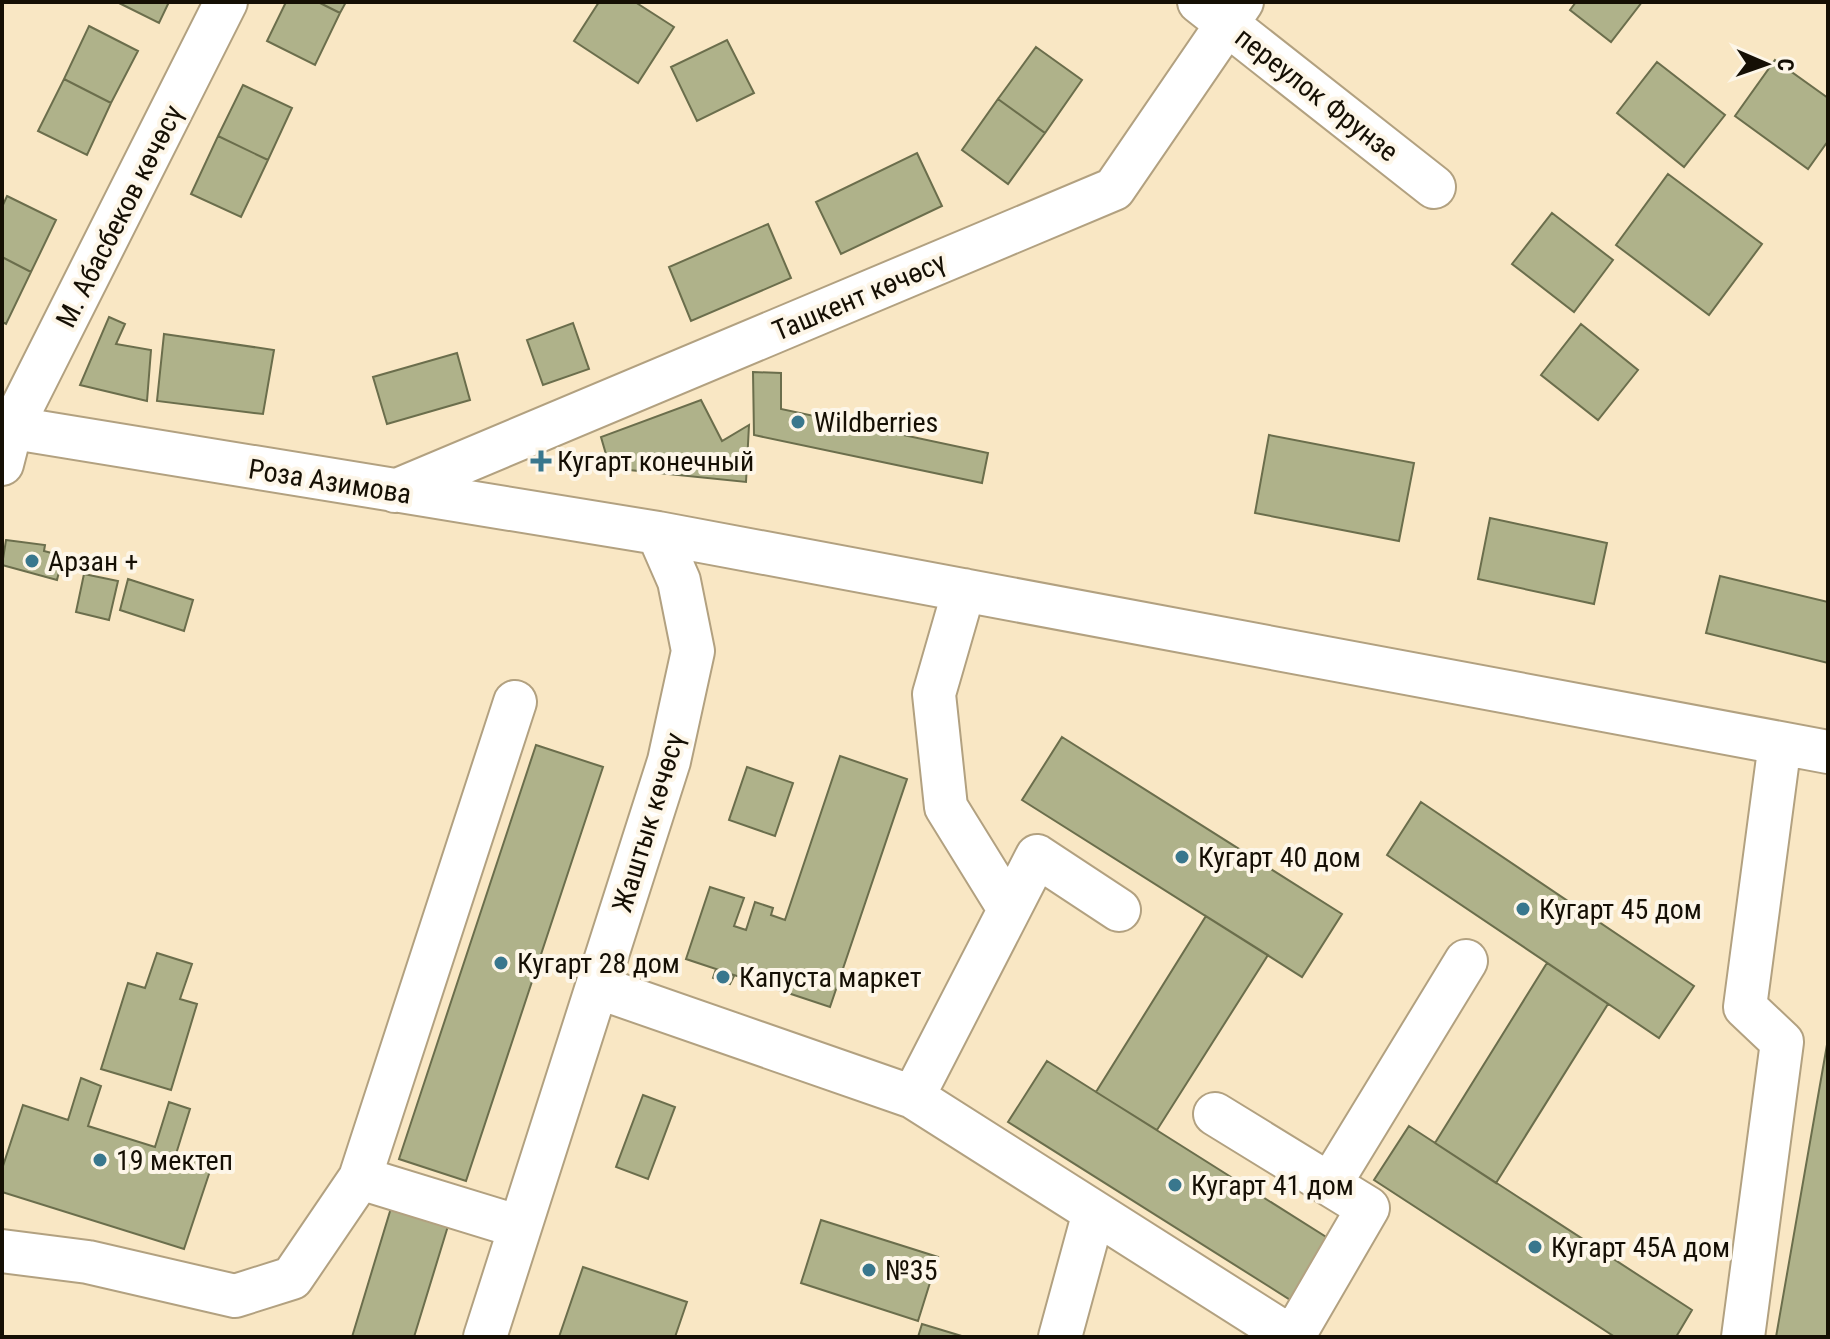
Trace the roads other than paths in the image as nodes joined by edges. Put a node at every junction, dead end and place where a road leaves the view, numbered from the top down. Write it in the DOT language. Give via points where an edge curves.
graph roads {
  1 [pos="226,2"];
  2 [pos="1223,9"];
  3 [pos="1434,187"];
  4 [pos="5,440"];
  5 [pos="394,491"];
  6 [pos="658,533"];
  7 [pos="964,590"];
  8 [pos="515,702"];
  9 [pos="1780,743"];
  10 [pos="1828,752"];
  11 [pos="1009,909"];
  12 [pos="1119,910"];
  13 [pos="1466,961"];
  14 [pos="597,987"];
  15 [pos="913,1097"];
  16 [pos="1215,1114"];
  17 [pos="360,1178"];
  18 [pos="1330,1184"];
  19 [pos="1094,1212"];
  20 [pos="520,1227"];
  21 [pos="2,1251"];
  22 [pos="485,1337"];
  23 [pos="1060,1337"];
  24 [pos="1292,1337"];
  25 [pos="1743,1337"];
  1 -- 4 [label="street, М. Абасбеков көчөсү"];
  2 -- 3 [label="street, переулок Фрунзе"];
  2 -- 5 [label="street, Ташкент көчөсү" via="1114,189"];
  4 -- 5 [label="street, Роза Азимова"];
  5 -- 6 [label="street, Роза Азимова"];
  6 -- 7 [label="street, Роза Азимова"];
  6 -- 14 [label="street, Жаштык көчөсү" via="679,581 693,651 669,761"];
  7 -- 9 [label="street, Роза Азимова"];
  7 -- 11 [label="street" via="934,694 946,807"];
  8 -- 17 [label="street"];
  9 -- 10 [label="street, Роза Азимова"];
  9 -- 25 [label="street" via="1745,1007 1782,1042"];
  11 -- 12 [label="street" via="1037,856"];
  11 -- 15 [label="street"];
  13 -- 18 [label="street"];
  14 -- 15 [label="street"];
  14 -- 20 [label="street, Жаштык көчөсү"];
  15 -- 19 [label="street"];
  16 -- 18 [label="street"];
  17 -- 20 [label="street"];
  17 -- 21 [label="street" via="292,1278 235,1296 88,1262"];
  18 -- 24 [label="street" via="1368,1208"];
  19 -- 23 [label="street"];
  19 -- 24 [label="street"];
  20 -- 22 [label="street, Жаштык көчөсү"];
}
